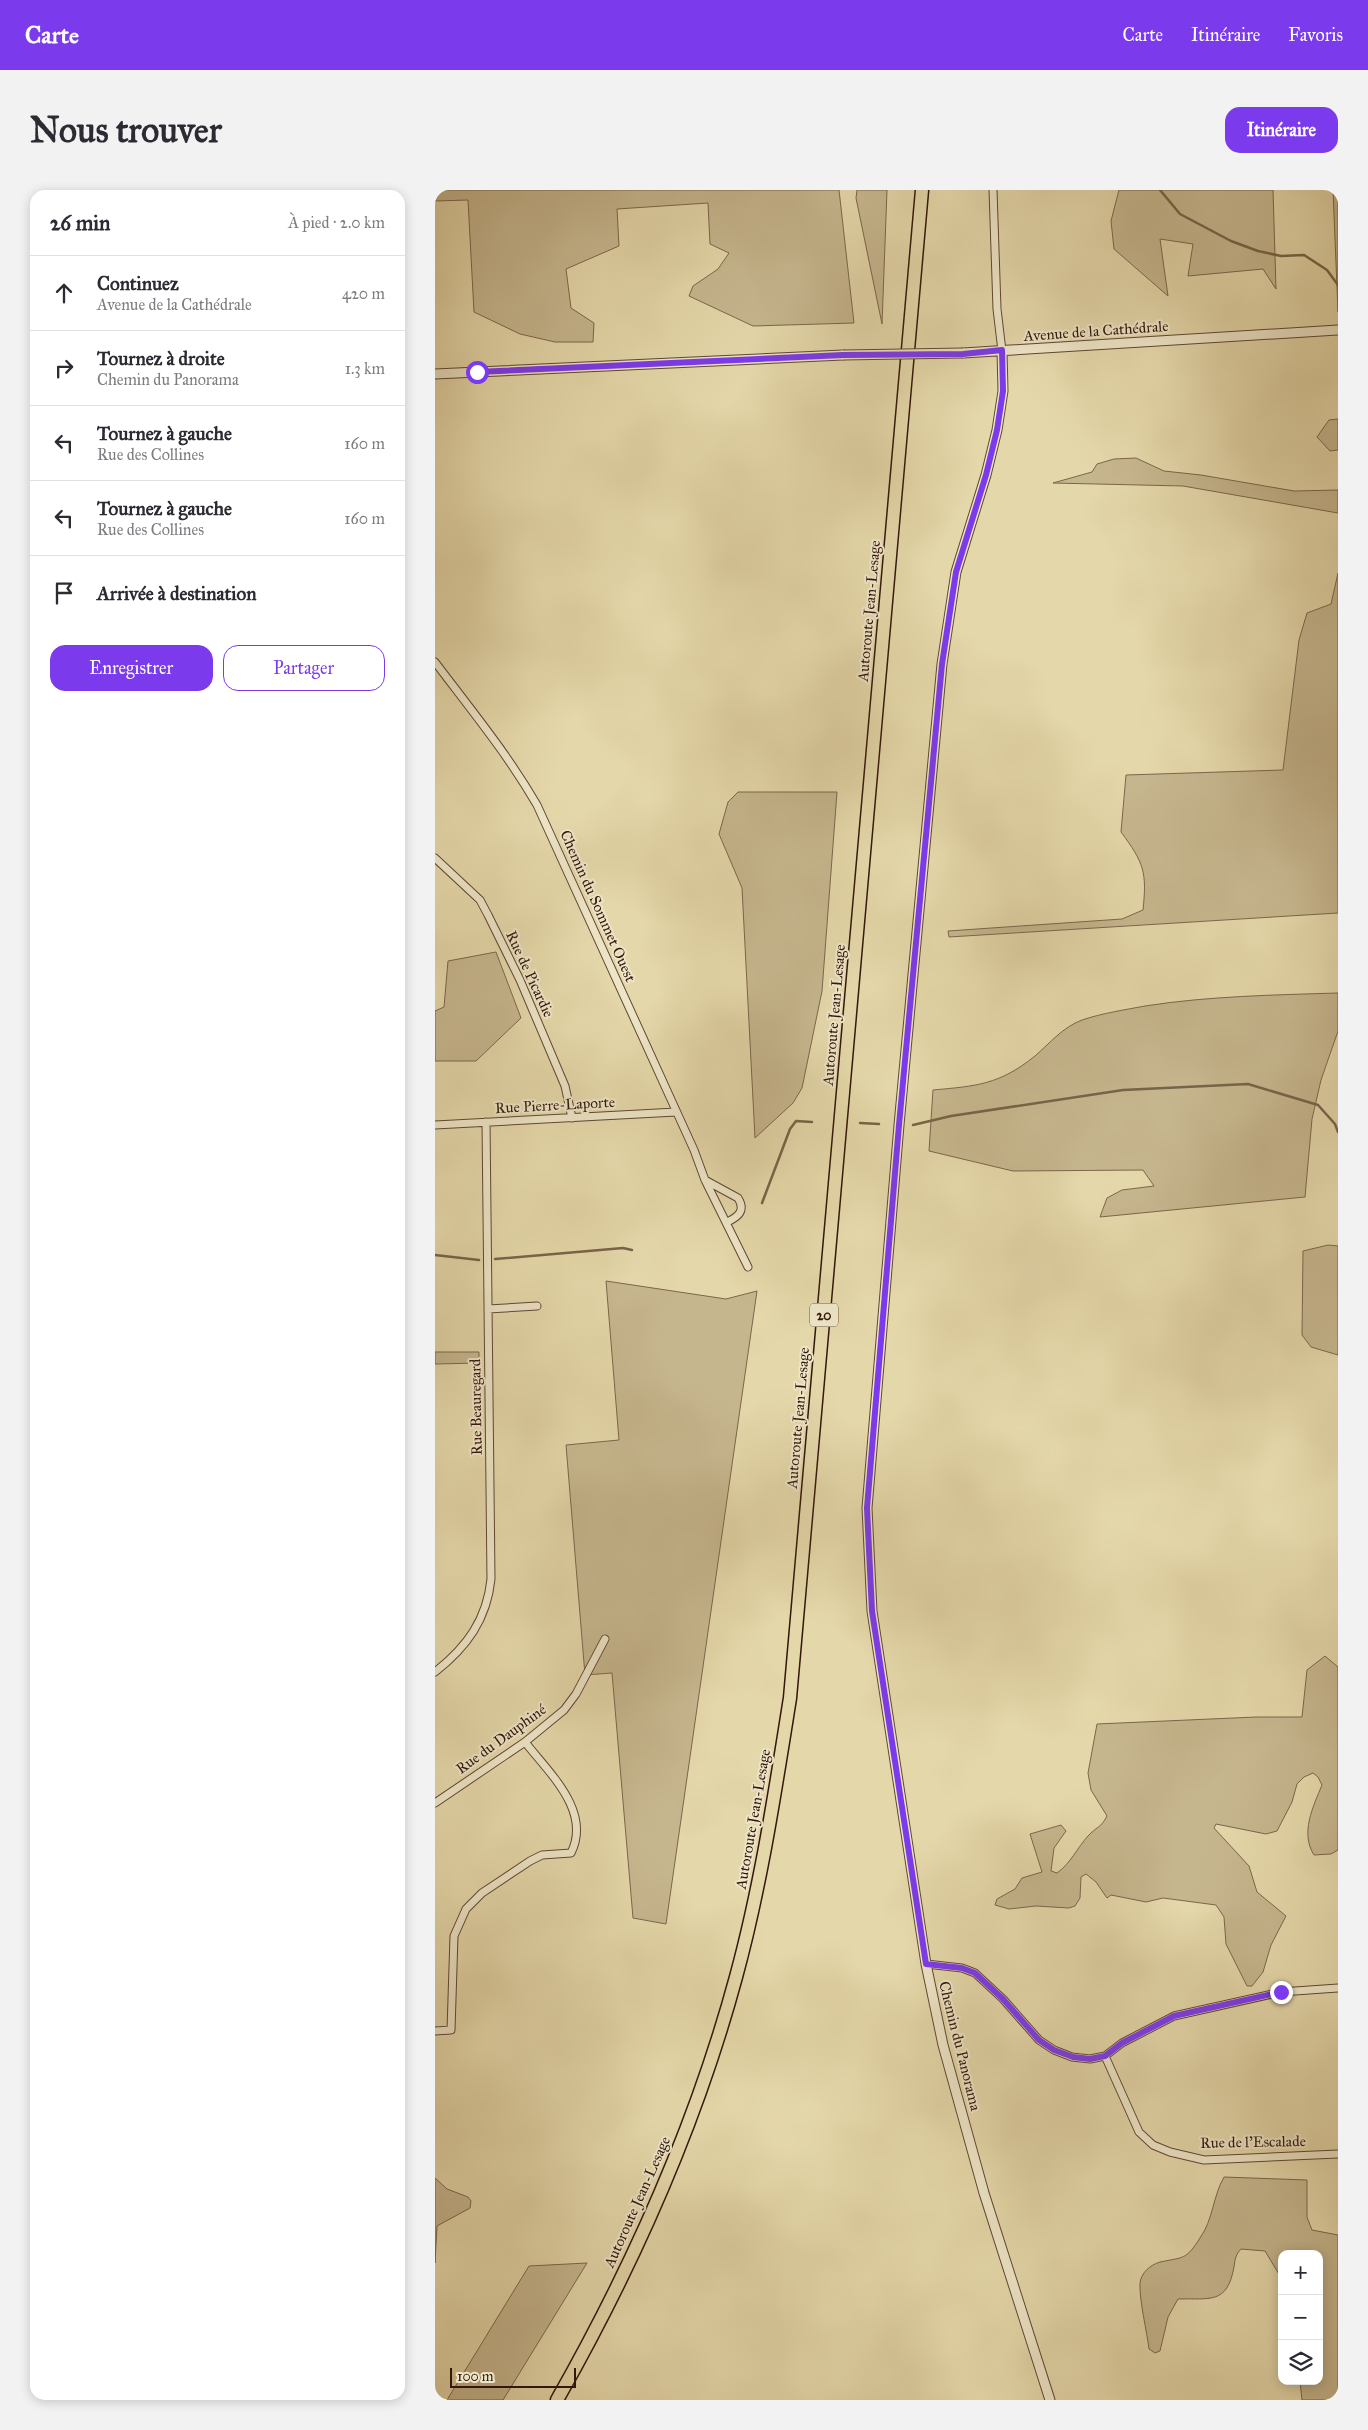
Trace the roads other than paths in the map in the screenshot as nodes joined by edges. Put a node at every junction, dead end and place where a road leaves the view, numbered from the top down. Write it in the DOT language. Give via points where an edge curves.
graph roads {
  1 [pos="922,190"];
  2 [pos="993,190"];
  3 [pos="1338,330"];
  4 [pos="1002,350"];
  5 [pos="435,374"];
  6 [pos="435,662"];
  7 [pos="435,858"];
  8 [pos="676,1112"];
  9 [pos="572,1118"];
  10 [pos="486,1122"];
  11 [pos="435,1125"];
  12 [pos="705,1180"];
  13 [pos="727,1222"];
  14 [pos="748,1268"];
  15 [pos="537,1306"];
  16 [pos="488,1308"];
  17 [pos="605,1638"];
  18 [pos="435,1672"];
  19 [pos="525,1742"];
  20 [pos="435,1803"];
  21 [pos="926,1964"];
  22 [pos="1338,1988"];
  23 [pos="435,2031"];
  24 [pos="1105,2056"];
  25 [pos="1338,2154"];
  26 [pos="557,2400"];
  27 [pos="1050,2400"];
  1 -- 26 [label="highway, Autoroute Jean-Lesage / 20" via="789,1698 768,1834 737,1976 680,2146 630,2262"];
  2 -- 4 [label="street" via="997,309"];
  3 -- 4 [label="street, Avenue de la Cathédrale"];
  4 -- 5 [label="street, Avenue de la Cathédrale, bridge"];
  4 -- 21 [label="street, Chemin du Panorama" via="1003,391 997,430 956,572 942,664 867,1508 872,1611"];
  6 -- 8 [label="street, Chemin du Sommet Ouest" via="514,765 537,805"];
  7 -- 9 [label="street, Rue de Picardie" via="480,900 488,914 565,1086"];
  8 -- 9 [label="street, Rue Pierre-Laporte"];
  8 -- 12 [label="street, Chemin du Sommet Ouest"];
  9 -- 10 [label="street, Rue Pierre-Laporte"];
  10 -- 11 [label="street, Rue Pierre-Laporte"];
  10 -- 16 [label="street, Rue Beauregard"];
  12 -- 13 [label="street, Chemin du Sommet Ouest"];
  12 -- 13 [label="street" via="739,1198 742,1209 738,1216"];
  13 -- 14 [label="street, Chemin du Sommet Ouest"];
  15 -- 16 [label="street"];
  16 -- 18 [label="street, Rue Beauregard" via="490,1590 483,1616 472,1635"];
  17 -- 19 [label="street, Rue du Dauphiné" via="576,1694 564,1710"];
  19 -- 20 [label="street, Rue du Dauphiné"];
  19 -- 23 [label="street" via="568,1796 577,1837 571,1854 542,1856 530,1861 482,1893 466,1909 454,1936 451,2030"];
  21 -- 24 [label="street" via="962,1968 975,1973 1039,2040 1054,2050 1073,2057 1090,2059"];
  21 -- 27 [label="street, Chemin du Panorama" via="943,2045 984,2194"];
  22 -- 24 [label="street" via="1281,1992 1174,2016 1122,2043"];
  24 -- 25 [label="street, Rue de l'Escalade" via="1139,2132 1153,2145 1169,2152 1204,2160"];
}
